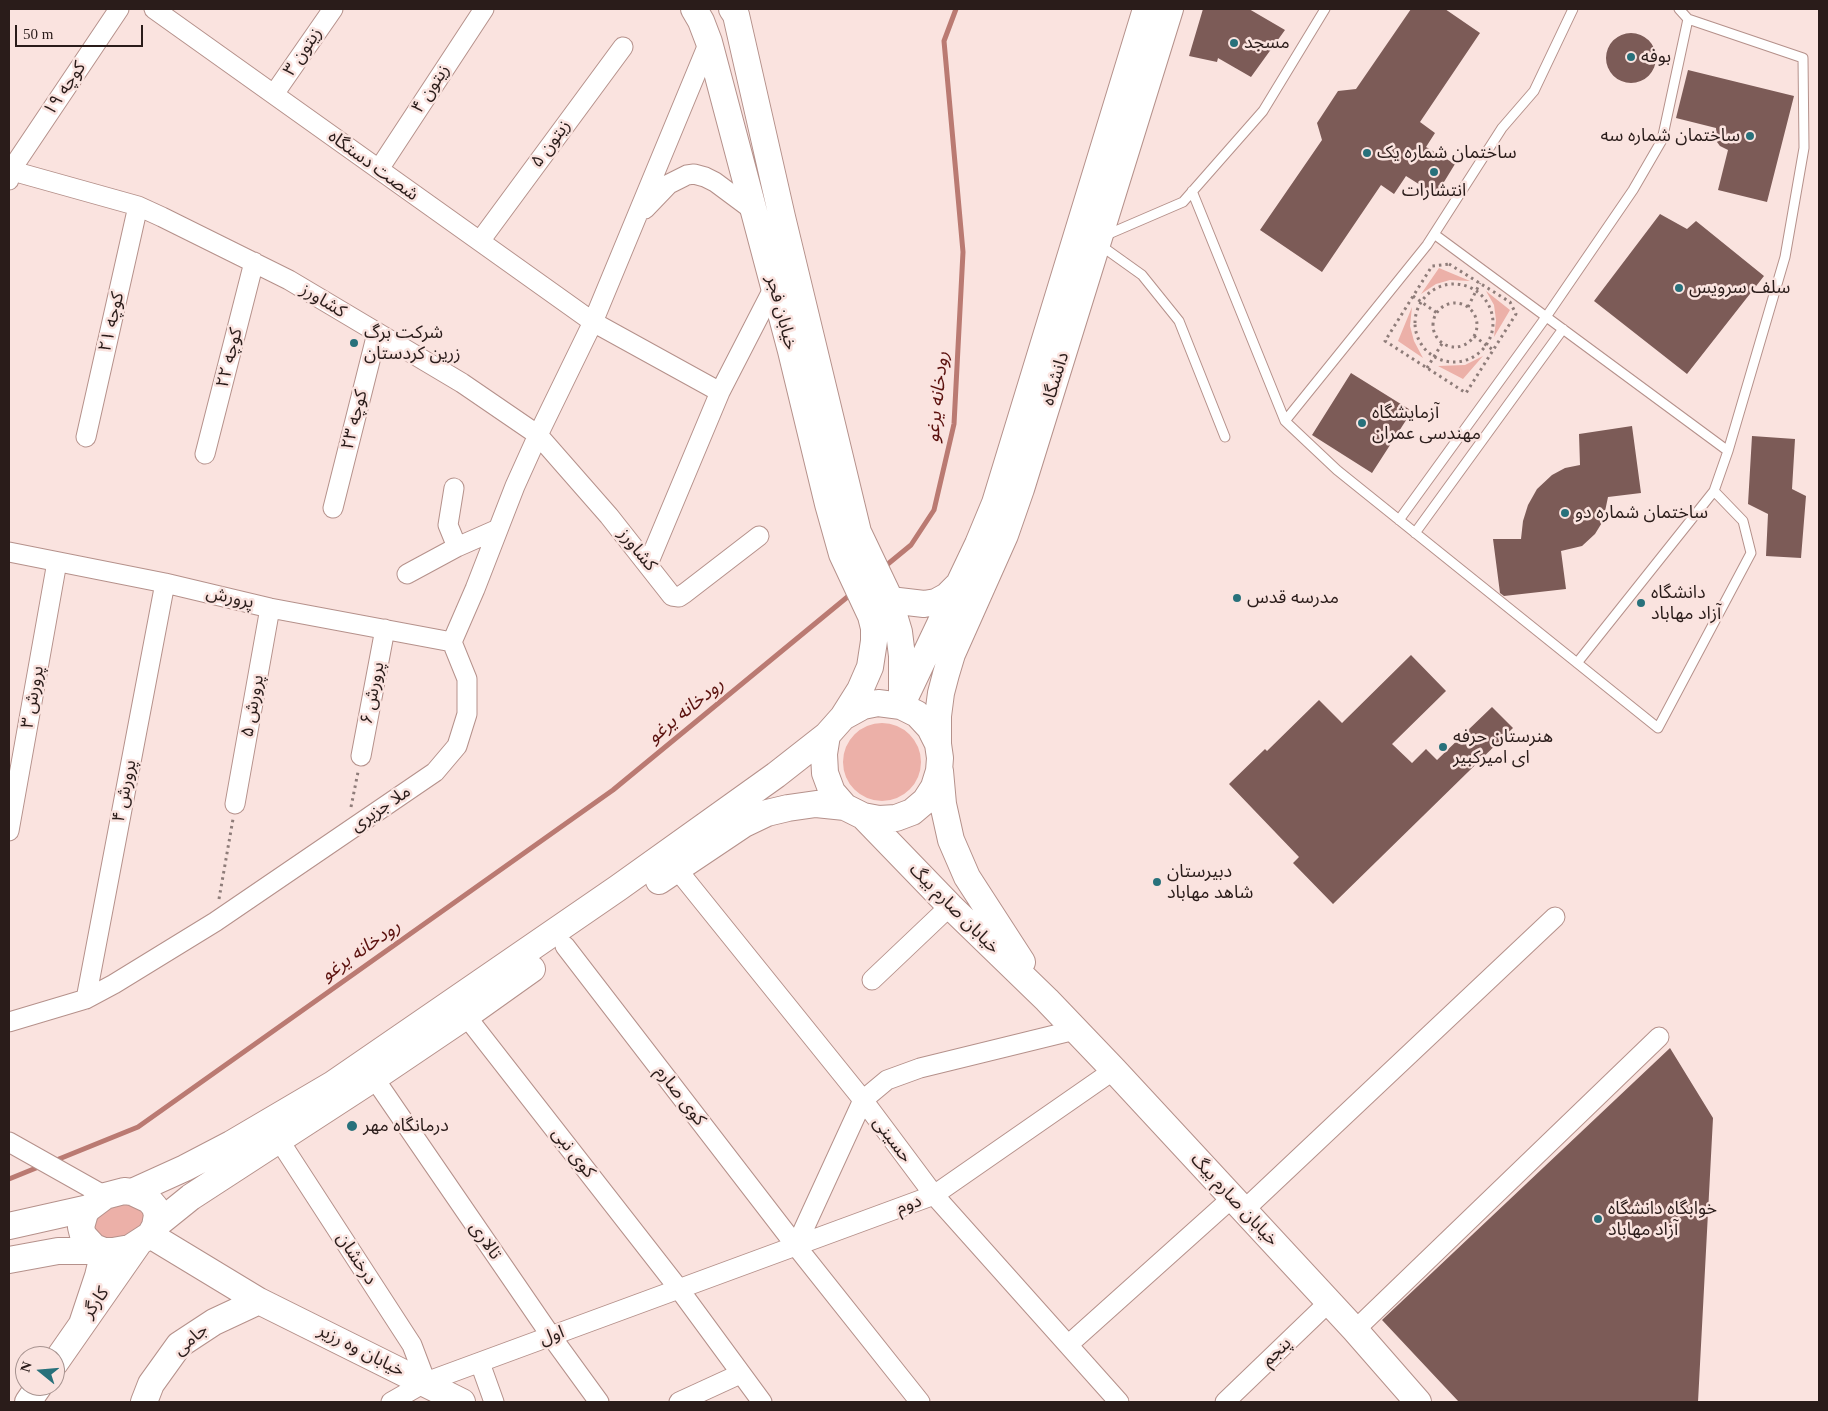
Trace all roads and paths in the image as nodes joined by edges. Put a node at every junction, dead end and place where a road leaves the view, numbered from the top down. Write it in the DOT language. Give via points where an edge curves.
graph roads {
  1 [pos="119,9"];
  2 [pos="154,9"];
  3 [pos="332,9"];
  4 [pos="484,9"];
  5 [pos="694,9"];
  6 [pos="1146,9"];
  7 [pos="1170,9"];
  8 [pos="1325,9"];
  9 [pos="1573,9"];
  10 [pos="1679,9"];
  11 [pos="735,11"];
  12 [pos="174,14"];
  13 [pos="1688,19"];
  14 [pos="709,42"];
  15 [pos="623,47"];
  16 [pos="274,94"];
  17 [pos="379,169"];
  18 [pos="9,173"];
  19 [pos="1192,192"];
  20 [pos="138,206"];
  21 [pos="754,211"];
  22 [pos="636,219"];
  23 [pos="1434,234"];
  24 [pos="480,241"];
  25 [pos="1098,241"];
  26 [pos="254,262"];
  27 [pos="1480,283"];
  28 [pos="774,287"];
  29 [pos="1476,291"];
  30 [pos="1413,296"];
  31 [pos="1422,303"];
  32 [pos="1468,307"];
  33 [pos="1437,313"];
  34 [pos="1546,317"];
  35 [pos="593,322"];
  36 [pos="1563,329"];
  37 [pos="377,333"];
  38 [pos="1474,336"];
  39 [pos="1443,342"];
  40 [pos="1486,345"];
  41 [pos="1493,350"];
  42 [pos="1434,357"];
  43 [pos="1428,368"];
  44 [pos="720,392"];
  45 [pos="1285,421"];
  46 [pos="538,435"];
  47 [pos="86,437"];
  48 [pos="1225,437"];
  49 [pos="1728,451"];
  50 [pos="206,454"];
  51 [pos="454,488"];
  52 [pos="1714,491"];
  53 [pos="333,508"];
  54 [pos="1399,520"];
  55 [pos="498,529"];
  56 [pos="1415,533"];
  57 [pos="759,536"];
  58 [pos="456,547"];
  59 [pos="9,552"];
  60 [pos="57,562"];
  61 [pos="648,564"];
  62 [pos="407,574"];
  63 [pos="164,583"];
  64 [pos="957,586"];
  65 [pos="883,604"];
  66 [pos="270,608"];
  67 [pos="385,630"];
  68 [pos="452,642"];
  69 [pos="1577,664"];
  70 [pos="901,706"];
  71 [pos="835,726"];
  72 [pos="938,744"];
  73 [pos="361,756"];
  74 [pos="940,771"];
  75 [pos="235,804"];
  76 [pos="854,812"];
  77 [pos="9,831"];
  78 [pos="346,832"];
  79 [pos="676,868"];
  80 [pos="950,906"];
  81 [pos="1555,917"];
  82 [pos="215,922"];
  83 [pos="565,946"];
  84 [pos="872,980"];
  85 [pos="86,999"];
  86 [pos="1047,1000"];
  87 [pos="466,1016"];
  88 [pos="9,1022"];
  89 [pos="1075,1030"];
  90 [pos="1660,1037"];
  91 [pos="1114,1070"];
  92 [pos="374,1078"];
  93 [pos="863,1100"];
  94 [pos="279,1140"];
  95 [pos="9,1142"];
  96 [pos="132,1192"];
  97 [pos="934,1195"];
  98 [pos="97,1202"];
  99 [pos="1238,1205"];
  100 [pos="9,1226"];
  101 [pos="148,1235"];
  102 [pos="796,1246"];
  103 [pos="104,1251"];
  104 [pos="9,1260"];
  105 [pos="679,1290"];
  106 [pos="259,1301"];
  107 [pos="1329,1302"];
  108 [pos="82,1324"];
  109 [pos="1355,1330"];
  110 [pos="551,1336"];
  111 [pos="1068,1345"];
  112 [pos="65,1349"];
  113 [pos="480,1363"];
  114 [pos="740,1374"];
  115 [pos="425,1383"];
  116 [pos="144,1402"];
  117 [pos="391,1402"];
  118 [pos="462,1402"];
  119 [pos="494,1402"];
  120 [pos="599,1402"];
  121 [pos="678,1402"];
  122 [pos="762,1402"];
  123 [pos="920,1402"];
  124 [pos="1119,1402"];
  125 [pos="1225,1402"];
  126 [pos="1418,1402"];
  1 -- 18 [label="street, کوچه ۱۹"];
  2 -- 12 [label="street, شصت دستگاه"];
  3 -- 16 [label="street, زیتون ۳"];
  4 -- 17 [label="street, زیتون ۴"];
  5 -- 14 [label="main road, خیابان فجر"];
  6 -- 64 [label="main road, دانشگاه" via="995,503"];
  7 -- 25 [label="main road, دانشگاه"];
  8 -- 19 [label="lane" via="1262,111"];
  9 -- 23 [label="lane" via="1534,90 1502,128"];
  10 -- 13 [label="lane"];
  11 -- 65 [label="main road, خیابان فجر" via="858,532"];
  12 -- 16 [label="street, شصت دستگاه"];
  13 -- 34 [label="lane" via="1662,140 1633,190"];
  13 -- 49 [label="lane" via="1803,58 1804,148 1785,257"];
  14 -- 21 [label="main road, خیابان فجر"];
  14 -- 22 [label="street"];
  15 -- 24 [label="street, زیتون ۵"];
  16 -- 17 [label="street, شصت دستگاه"];
  17 -- 24 [label="street, شصت دستگاه"];
  18 -- 20 [label="street, کشاورز"];
  19 -- 25 [label="lane" via="1183,202"];
  19 -- 45 [label="lane"];
  20 -- 26 [label="street, کشاورز"];
  20 -- 47 [label="street, کوچه ۲۱"];
  21 -- 22 [label="street" via="715,182 694,174 669,184"];
  21 -- 28 [label="main road, خیابان فجر"];
  22 -- 35 [label="street"];
  23 -- 34 [label="lane"];
  23 -- 45 [label="lane"];
  24 -- 35 [label="street, شصت دستگاه"];
  25 -- 48 [label="lane" via="1142,275 1179,321"];
  25 -- 72 [label="main road, دانشگاه" via="1005,535 950,660 941,693"];
  26 -- 37 [label="street, کشاورز"];
  26 -- 50 [label="street, کوچه ۲۲"];
  27 -- 29 [label="path"];
  27 -- 30 [label="path" via="1449,264 1432,266"];
  27 -- 41 [label="path" via="1510,302 1516,314"];
  28 -- 44 [label="street"];
  28 -- 65 [label="main road, خیابان فجر" via="842,554"];
  29 -- 31 [label="path" via="1457,284 1444,285 1433,290"];
  29 -- 32 [label="path"];
  29 -- 40 [label="path" via="1488,302 1492,314 1493,326"];
  30 -- 31 [label="path"];
  30 -- 43 [label="path" via="1385,341"];
  31 -- 33 [label="path"];
  31 -- 42 [label="path" via="1415,323 1417,336"];
  32 -- 33 [label="path" via="1448,304"];
  32 -- 38 [label="path" via="1477,318"];
  33 -- 39 [label="path" via="1434,327"];
  34 -- 36 [label="lane"];
  34 -- 54 [label="lane"];
  35 -- 44 [label="street, شصت دستگاه"];
  35 -- 46 [label="street"];
  36 -- 49 [label="lane"];
  36 -- 56 [label="lane"];
  37 -- 46 [label="street, کشاورز" via="462,383"];
  37 -- 53 [label="street, کوچه ۲۳"];
  38 -- 39 [label="path" via="1460,346"];
  38 -- 40 [label="path"];
  39 -- 42 [label="path"];
  40 -- 41 [label="path"];
  40 -- 42 [label="path" via="1473,358 1460,362 1446,362"];
  41 -- 43 [label="path" via="1466,393"];
  42 -- 43 [label="path"];
  44 -- 61 [label="street"];
  45 -- 54 [label="lane" via="1337,470"];
  46 -- 55 [label="street"];
  46 -- 61 [label="street, کشاورز"];
  49 -- 52 [label="lane"];
  51 -- 58 [label="street" via="448,525"];
  52 -- 69 [label="lane"];
  52 -- 69 [label="lane" via="1743,521 1751,553 1658,728"];
  54 -- 56 [label="lane"];
  55 -- 58 [label="street"];
  55 -- 68 [label="street"];
  56 -- 69 [label="lane"];
  57 -- 61 [label="street, کشاورز" via="679,597 672,596"];
  58 -- 62 [label="street"];
  59 -- 60 [label="street, پرورش"];
  60 -- 63 [label="street, پرورش"];
  60 -- 77 [label="street, پرورش ۳"];
  63 -- 66 [label="street, پرورش"];
  63 -- 85 [label="street, پرورش ۴"];
  64 -- 65 [label="main road" via="936,602"];
  64 -- 70 [label="main road, دانشگاه"];
  65 -- 70 [label="main road" via="902,646"];
  65 -- 71 [label="main road" via="870,667 860,690"];
  66 -- 67 [label="street, پرورش"];
  66 -- 75 [label="street, پرورش ۵"];
  67 -- 68 [label="street, پرورش"];
  67 -- 73 [label="street, پرورش ۶"];
  68 -- 78 [label="street, ملا جزیری" via="467,679 467,714 457,746 435,772"];
  70 -- 71 [label="main road" via="886,702 871,704 856,709"];
  70 -- 72 [label="main road" via="924,720"];
  71 -- 76 [label="main road" via="824,754 825,774 832,792"];
  71 -- 96 [label="main road" via="776,775 618,888 333,1084 231,1144"];
  72 -- 74 [label="main road"];
  73 -- 78 [label="path"];
  74 -- 76 [label="main road" via="930,794 912,812 879,820"];
  74 -- 86 [label="main road, خیابان صارم بیگ" via="951,840 967,876"];
  75 -- 82 [label="path"];
  76 -- 79 [label="main road" via="816,804 767,814 744,824"];
  76 -- 80 [label="main road, خیابان صارم بیگ"];
  78 -- 82 [label="street, ملا جزیری"];
  79 -- 83 [label="main road"];
  79 -- 93 [label="street, حسینی"];
  80 -- 84 [label="street"];
  80 -- 86 [label="main road, خیابان صارم بیگ"];
  81 -- 99 [label="street"];
  82 -- 85 [label="street, ملا جزیری"];
  83 -- 87 [label="main road"];
  83 -- 102 [label="street, کوی صارم"];
  85 -- 88 [label="street, ملا جزیری"];
  86 -- 89 [label="main road, خیابان صارم بیگ"];
  87 -- 92 [label="main road"];
  87 -- 105 [label="street, کوی نبی"];
  89 -- 91 [label="main road, خیابان صارم بیگ"];
  89 -- 93 [label="street" via="920,1068 886,1080"];
  90 -- 109 [label="street"];
  91 -- 97 [label="street, دوم"];
  91 -- 99 [label="main road, خیابان صارم بیگ"];
  92 -- 94 [label="main road"];
  92 -- 110 [label="street, تالاری"];
  93 -- 97 [label="street, حسینی"];
  93 -- 102 [label="street"];
  94 -- 101 [label="main road" via="191,1197"];
  94 -- 115 [label="street, درخشان" via="412,1345"];
  95 -- 98 [label="street" via="58,1168"];
  96 -- 98 [label="main road" via="115,1192"];
  96 -- 101 [label="main road" via="149,1200 155,1207 157,1215"];
  97 -- 102 [label="street, دوم"];
  97 -- 111 [label="street, حسینی"];
  98 -- 100 [label="main road"];
  98 -- 103 [label="main road" via="82,1220 81,1228 94,1247"];
  99 -- 107 [label="main road, خیابان صارم بیگ"];
  99 -- 111 [label="street"];
  101 -- 103 [label="main road" via="122,1250"];
  101 -- 106 [label="main road, خیابان وه رزیر"];
  101 -- 108 [label="main road, کارگر"];
  102 -- 105 [label="street, دوم"];
  102 -- 123 [label="street, کوی صارم"];
  103 -- 104 [label="main road" via="58,1251"];
  103 -- 108 [label="main road"];
  105 -- 110 [label="street, اول"];
  105 -- 114 [label="street, کوی نبی"];
  106 -- 115 [label="main road, خیابان وه رزیر"];
  106 -- 116 [label="main road, جامی" via="214,1322 179,1345 151,1384"];
  107 -- 109 [label="main road, خیابان صارم بیگ"];
  107 -- 125 [label="street, پنجم"];
  108 -- 112 [label="main road, کارگر"];
  109 -- 126 [label="main road, خیابان صارم بیگ"];
  110 -- 113 [label="street, اول"];
  110 -- 120 [label="street, تالاری"];
  111 -- 124 [label="street, حسینی"];
  113 -- 115 [label="street, اول"];
  113 -- 119 [label="street"];
  114 -- 121 [label="street"];
  114 -- 122 [label="street, کوی نبی"];
  115 -- 117 [label="street, اول"];
  115 -- 118 [label="main road, خیابان وه رزیر"];
}
